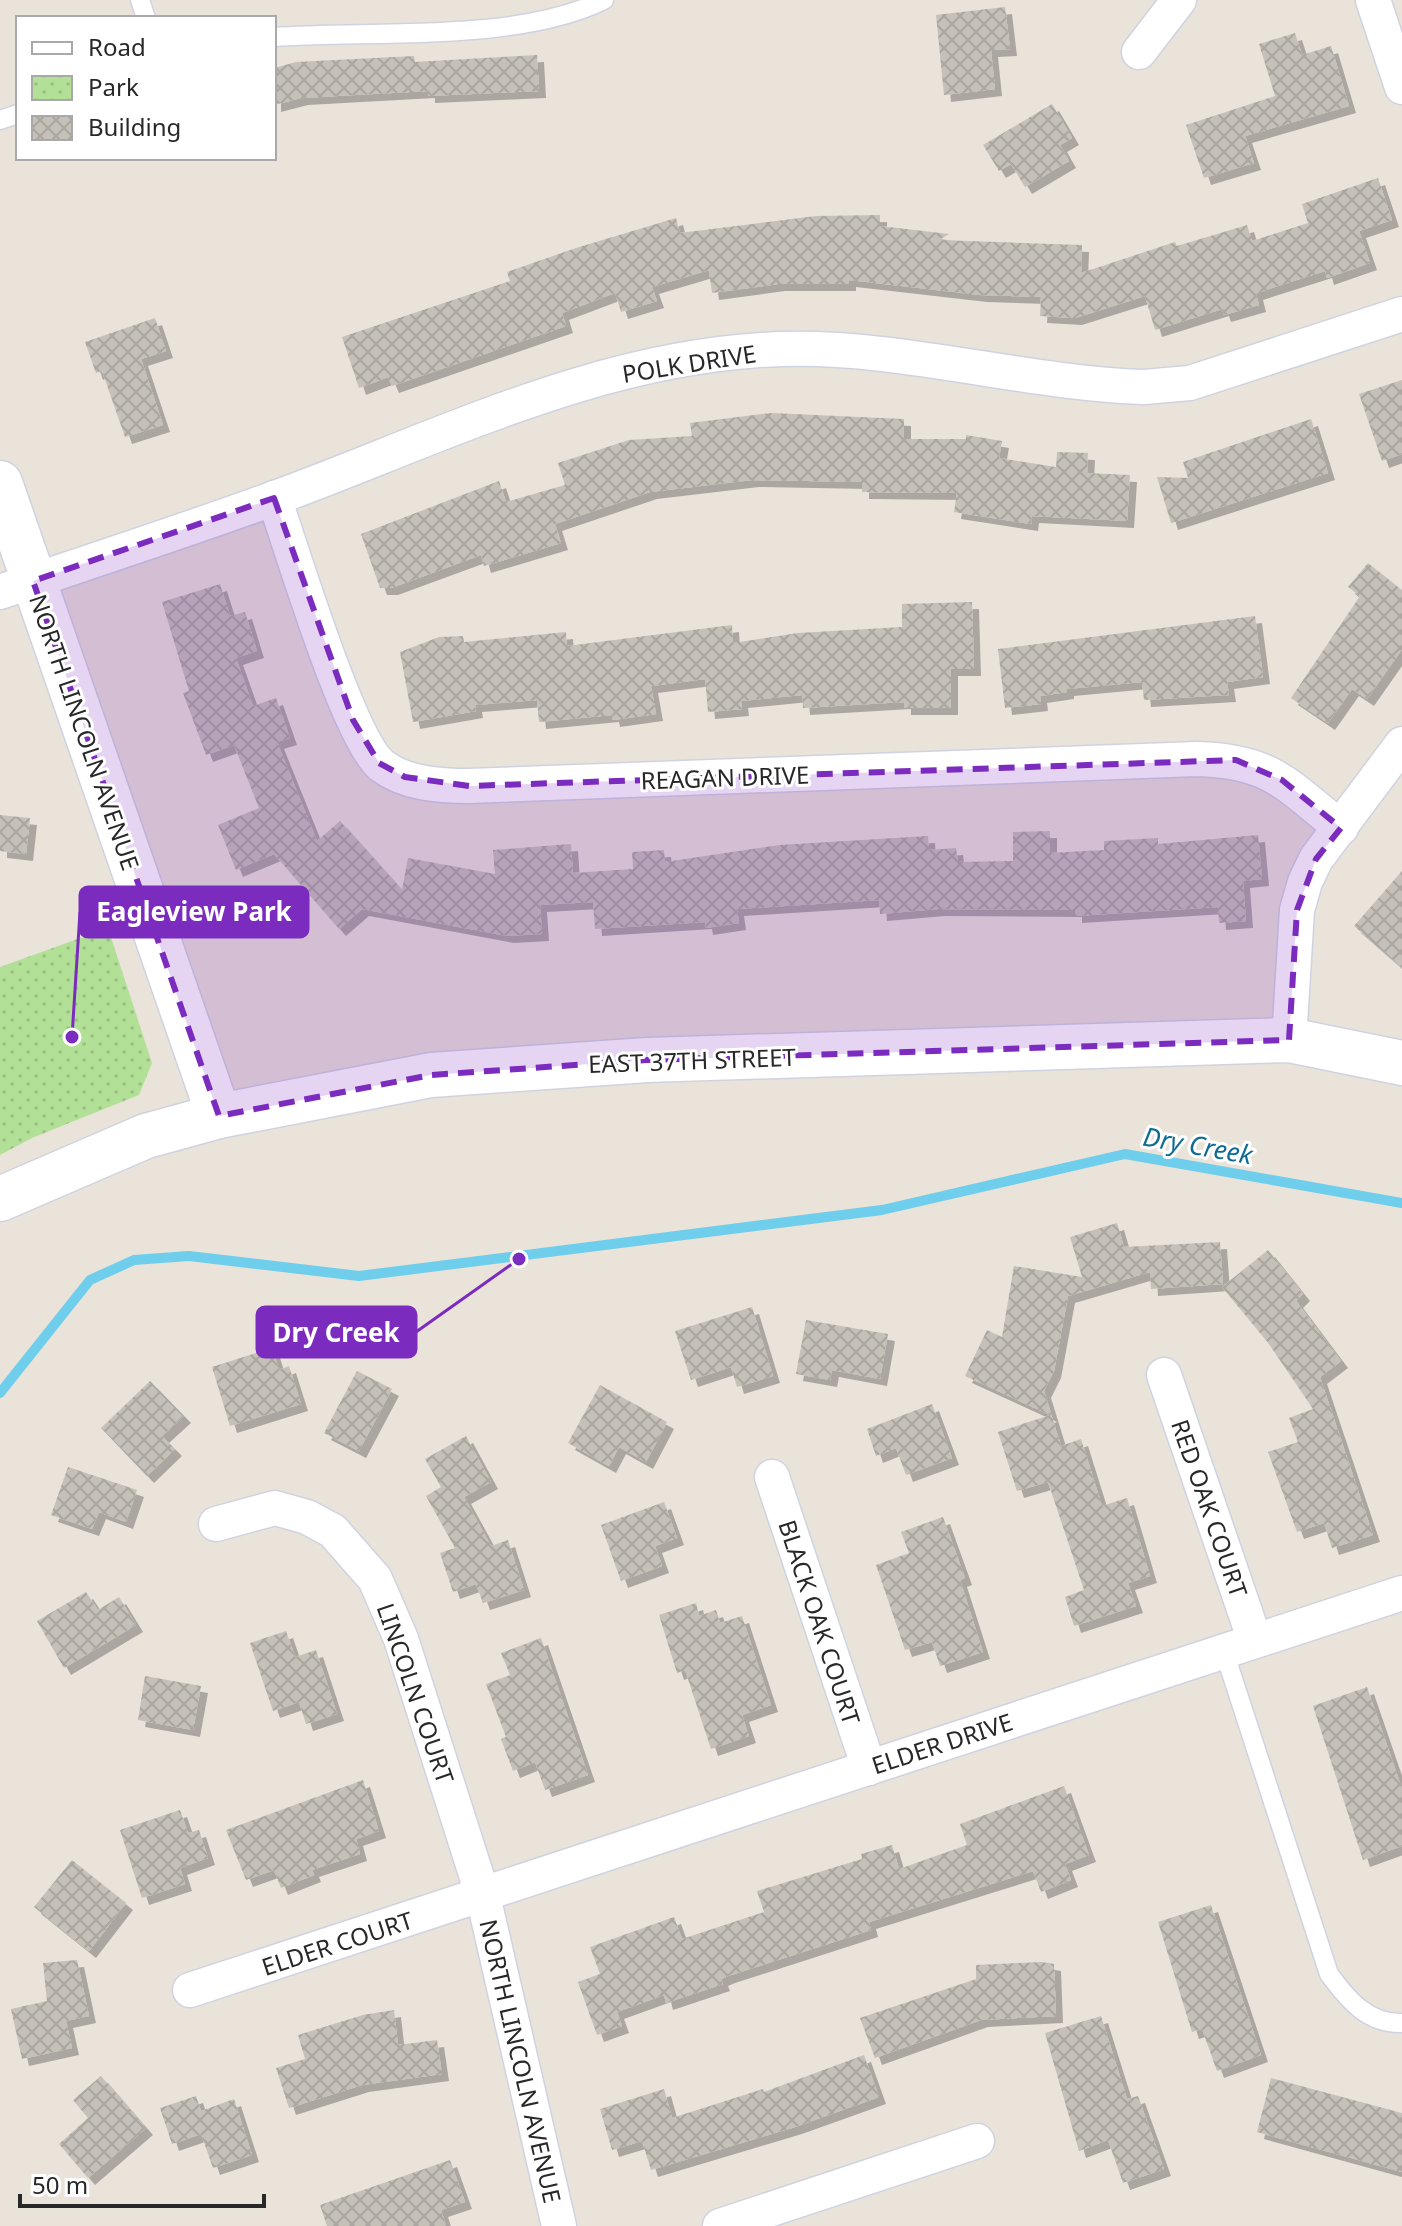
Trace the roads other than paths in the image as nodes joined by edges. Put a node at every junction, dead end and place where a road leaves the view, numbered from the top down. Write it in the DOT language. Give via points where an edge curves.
graph roads {
  1 [pos="604,0"];
  2 [pos="1179,0"];
  3 [pos="1373,0"];
  4 [pos="276,37"];
  5 [pos="1139,52"];
  6 [pos="1402,87"];
  7 [pos="1402,314"];
  8 [pos="0,483"];
  9 [pos="274,498"];
  10 [pos="16,587"];
  11 [pos="1402,744"];
  12 [pos="1341,828"];
  13 [pos="1289,1040"];
  14 [pos="1402,1063"];
  15 [pos="219,1116"];
  16 [pos="0,1199"];
  17 [pos="1164,1375"];
  18 [pos="772,1477"];
  19 [pos="216,1524"];
  20 [pos="1402,1593"];
  21 [pos="1240,1646"];
  22 [pos="869,1768"];
  23 [pos="483,1896"];
  24 [pos="190,1990"];
  25 [pos="1402,2023"];
  26 [pos="977,2141"];
  27 [pos="559,2226"];
  28 [pos="720,2226"];
  1 -- 4 [label="lane" via="520,26"];
  2 -- 5 [label="street"];
  3 -- 6 [label="street"];
  7 -- 9 [label="street, POLK DRIVE" via="1190,383 1144,387 853,350 726,353 548,392"];
  8 -- 10 [label="main road, NORTH LINCOLN AVENUE"];
  9 -- 10 [label="street, POLK DRIVE"];
  9 -- 12 [label="street, REAGAN DRIVE" via="353,720 379,763 405,777 469,786 1236,760 1282,780"];
  10 -- 15 [label="main road, NORTH LINCOLN AVENUE"];
  11 -- 12 [label="street"];
  12 -- 13 [label="street" via="1316,859 1297,910"];
  13 -- 14 [label="main road, EAST 37TH STREET"];
  13 -- 15 [label="main road, EAST 37TH STREET" via="647,1060 446,1074"];
  15 -- 16 [label="main road, EAST 37TH STREET" via="146,1136"];
  17 -- 21 [label="street, RED OAK COURT"];
  18 -- 22 [label="street, BLACK OAK COURT"];
  19 -- 23 [label="street, LINCOLN COURT" via="275,1508 307,1517 333,1531 375,1579 401,1639"];
  20 -- 21 [label="street, ELDER DRIVE"];
  21 -- 22 [label="street, ELDER DRIVE"];
  21 -- 25 [label="lane" via="1329,1974 1367,2015"];
  22 -- 23 [label="street, ELDER DRIVE"];
  23 -- 24 [label="street, ELDER COURT"];
  23 -- 27 [label="street, NORTH LINCOLN AVENUE"];
  26 -- 28 [label="street"];
}
